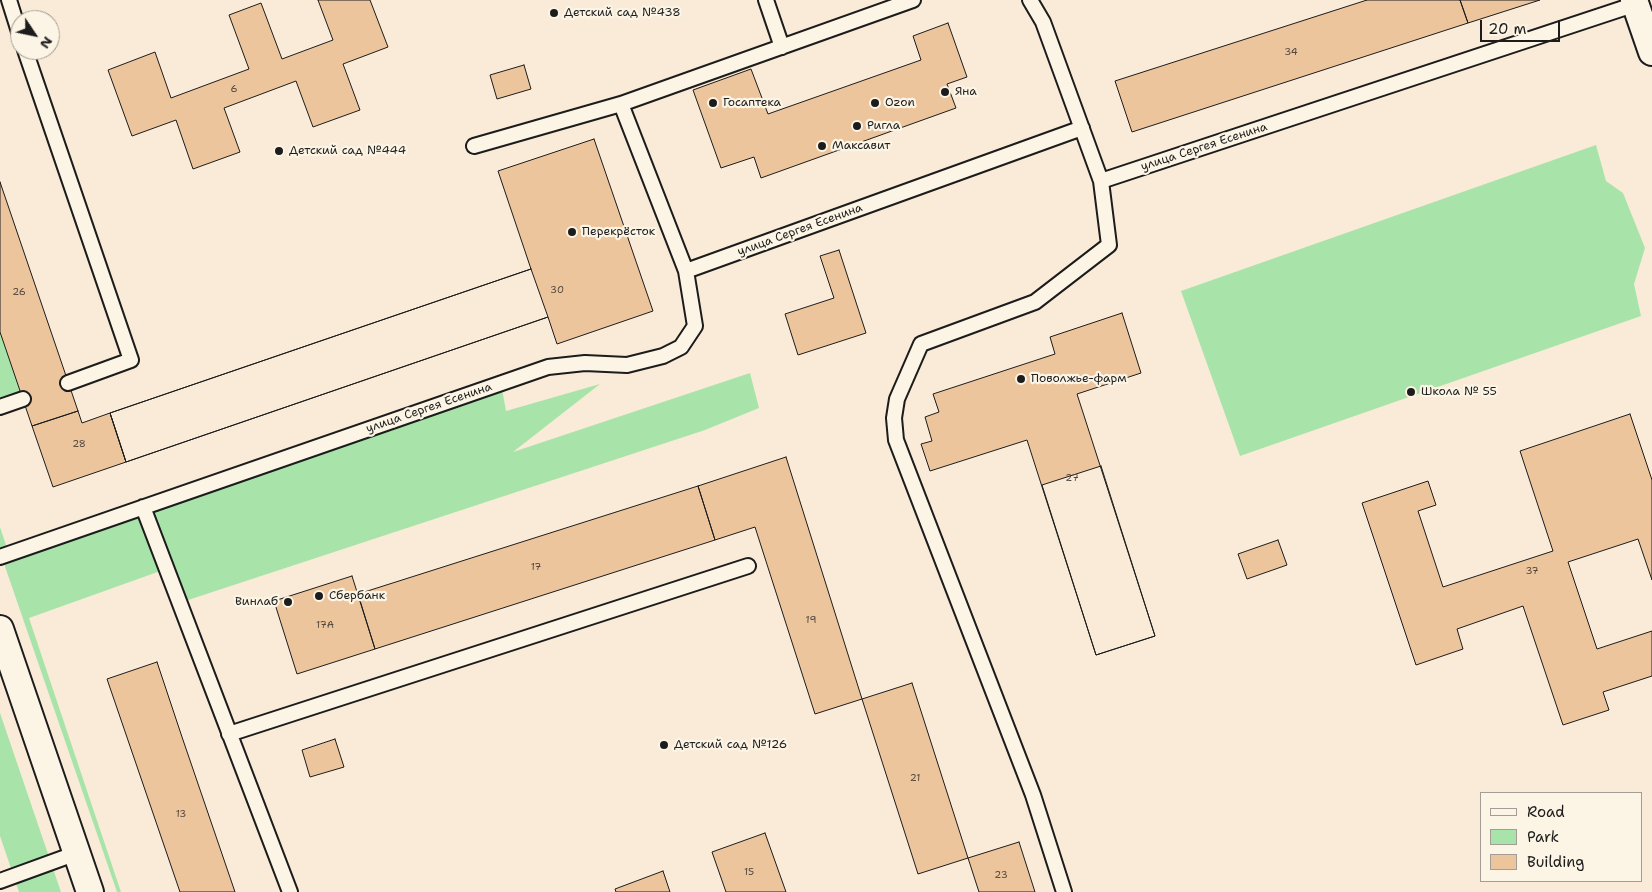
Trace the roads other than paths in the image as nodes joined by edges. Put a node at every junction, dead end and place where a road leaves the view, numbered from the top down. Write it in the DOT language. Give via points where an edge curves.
graph roads {
  1 [pos="766,0"];
  2 [pos="913,0"];
  3 [pos="1030,0"];
  4 [pos="1639,1"];
  5 [pos="782,47"];
  6 [pos="1652,52"];
  7 [pos="28,60"];
  8 [pos="621,104"];
  9 [pos="1082,128"];
  10 [pos="474,146"];
  11 [pos="1101,181"];
  12 [pos="686,271"];
  13 [pos="68,383"];
  14 [pos="23,399"];
  15 [pos="0,407"];
  16 [pos="143,507"];
  17 [pos="0,557"];
  18 [pos="748,566"];
  19 [pos="0,629"];
  20 [pos="230,734"];
  21 [pos="77,852"];
  22 [pos="0,881"];
  23 [pos="90,892"];
  24 [pos="290,892"];
  25 [pos="1064,892"];
  1 -- 5 [label="lane"];
  2 -- 5 [label="lane"];
  3 -- 9 [label="lane" via="1043,22"];
  4 -- 6 [label="street, улица Сергея Есенина"];
  4 -- 11 [label="lane, улица Сергея Есенина"];
  5 -- 8 [label="lane"];
  7 -- 13 [label="lane" via="131,360"];
  8 -- 10 [label="lane"];
  8 -- 12 [label="lane"];
  9 -- 11 [label="lane"];
  9 -- 12 [label="lane, улица Сергея Есенина"];
  11 -- 25 [label="lane" via="1109,245 1035,302 921,344 897,399 894,418 896,440 1033,795"];
  12 -- 16 [label="lane, улица Сергея Есенина" via="695,326 681,347 663,356 627,365 586,363 548,367"];
  14 -- 15 [label="lane"];
  16 -- 17 [label="lane, улица Сергея Есенина"];
  16 -- 20 [label="lane"];
  18 -- 20 [label="lane"];
  19 -- 21 [label="street"];
  20 -- 24 [label="lane"];
  21 -- 22 [label="lane"];
  21 -- 23 [label="street"];
}
